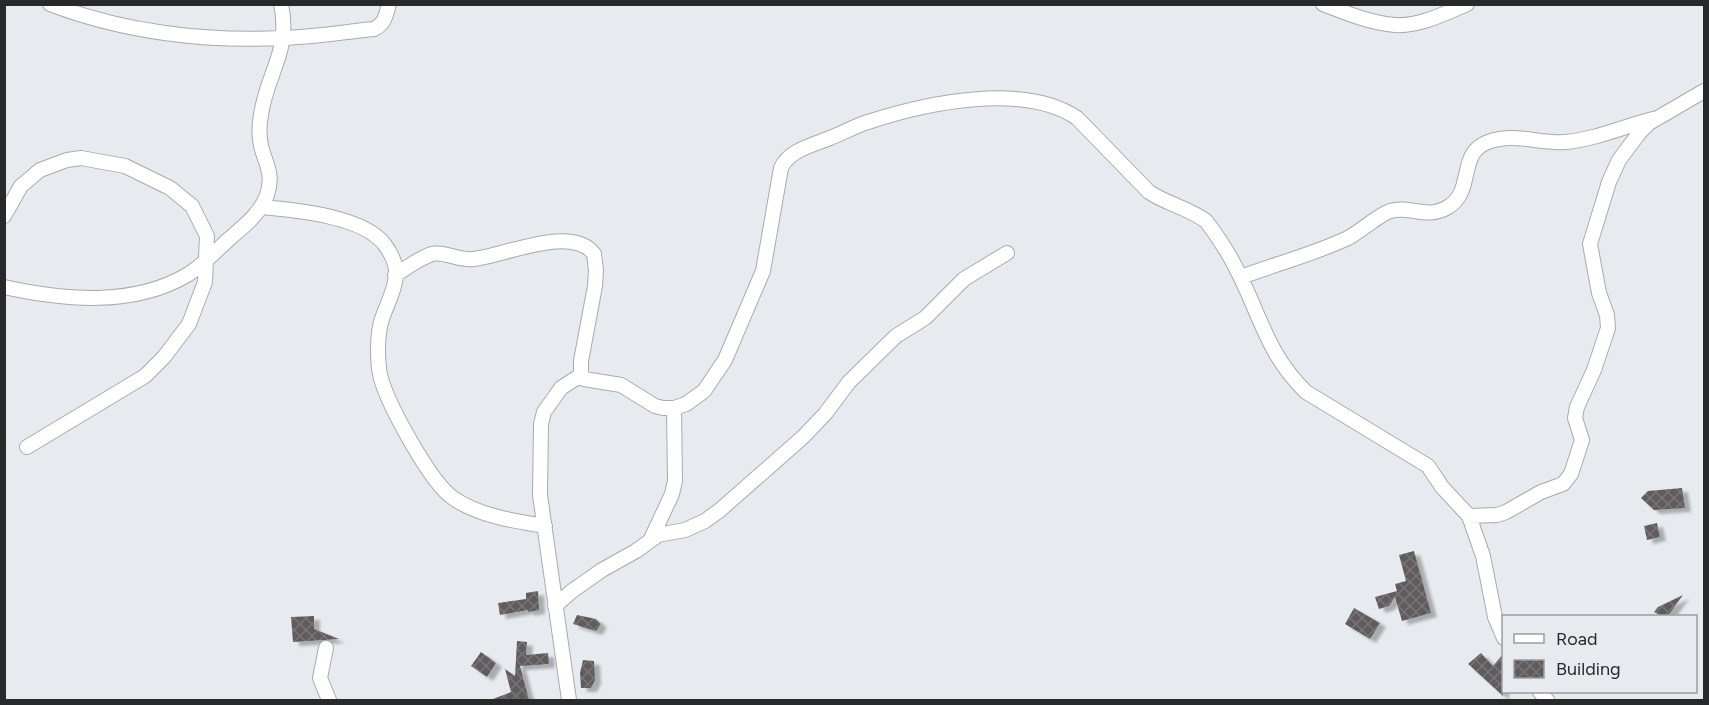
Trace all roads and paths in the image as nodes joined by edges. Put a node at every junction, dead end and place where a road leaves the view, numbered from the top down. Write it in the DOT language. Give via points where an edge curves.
graph roads {
  1 [pos="50,4"];
  2 [pos="281,4"];
  3 [pos="389,4"];
  4 [pos="1323,4"];
  5 [pos="1467,4"];
  6 [pos="284,38"];
  7 [pos="1704,91"];
  8 [pos="1661,117"];
  9 [pos="261,207"];
  10 [pos="4,216"];
  11 [pos="1007,253"];
  12 [pos="206,259"];
  13 [pos="395,275"];
  14 [pos="1241,277"];
  15 [pos="4,287"];
  16 [pos="581,375"];
  17 [pos="674,408"];
  18 [pos="27,447"];
  19 [pos="1469,516"];
  20 [pos="545,525"];
  21 [pos="651,539"];
  22 [pos="555,606"];
  23 [pos="1502,635"];
  24 [pos="326,648"];
  25 [pos="328,700"];
  26 [pos="569,700"];
  1 -- 6 [label="street" via="83,17 143,29 209,38"];
  2 -- 6 [label="street"];
  3 -- 6 [label="street" via="383,22 374,29"];
  4 -- 5 [label="street" via="1362,19 1397,25 1419,22"];
  6 -- 9 [label="street" via="259,124 261,146 270,171"];
  7 -- 8 [label="street"];
  8 -- 14 [label="street" via="1570,141 1525,137 1489,141 1471,154 1466,184 1448,208 1425,214 1391,211 1346,239"];
  8 -- 19 [label="street" via="1649,123 1618,160 1591,236 1592,263 1608,328 1577,407 1575,418 1582,440 1571,474 1563,484 1506,512"];
  9 -- 12 [label="street"];
  9 -- 13 [label="street" via="300,210 372,233 392,258"];
  10 -- 12 [label="street" via="21,186 40,170 81,158 103,161 144,174 192,206 207,236"];
  11 -- 21 [label="street" via="964,279 925,318 896,336 862,368 803,437 720,510 685,530"];
  12 -- 15 [label="street" via="164,286 108,297 75,298"];
  12 -- 18 [label="street" via="205,282 189,324 164,357 145,376"];
  13 -- 16 [label="street" via="439,253 475,259 550,243 582,245 594,254 596,270"];
  13 -- 20 [label="street" via="381,322 378,351 382,380 408,435 454,499 511,520"];
  14 -- 17 [label="street" via="1206,220 1149,192 1066,111 1007,98 895,114 865,123 784,161 763,271 725,360 704,391"];
  14 -- 19 [label="street" via="1266,337 1290,376 1306,392 1428,466"];
  16 -- 17 [label="street" via="588,381 621,386 656,406"];
  16 -- 20 [label="street" via="561,388 542,418 540,495"];
  17 -- 21 [label="street" via="675,481"];
  19 -- 23 [label="street"];
  20 -- 22 [label="street"];
  21 -- 22 [label="street" via="587,580"];
  22 -- 26 [label="street"];
  24 -- 25 [label="street" via="320,678"];
}
